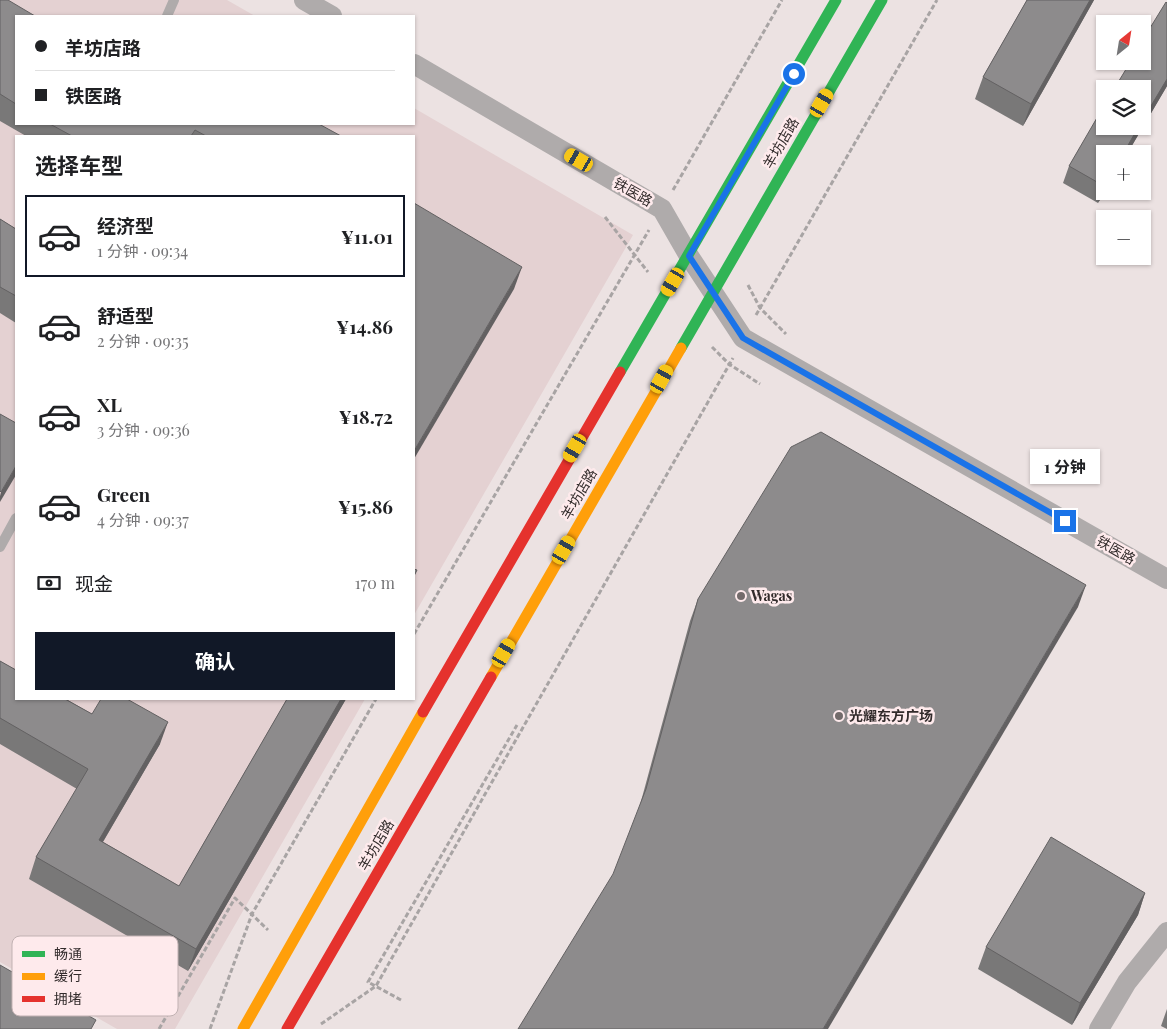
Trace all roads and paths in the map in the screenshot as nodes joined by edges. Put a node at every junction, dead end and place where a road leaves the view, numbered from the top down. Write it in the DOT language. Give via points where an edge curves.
graph roads {
  1 [pos="174,0"];
  2 [pos="304,0"];
  3 [pos="782,0"];
  4 [pos="836,0"];
  5 [pos="882,0"];
  6 [pos="937,0"];
  7 [pos="167,15"];
  8 [pos="330,15"];
  9 [pos="415,65"];
  10 [pos="662,209"];
  11 [pos="689,256"];
  12 [pos="713,290"];
  13 [pos="743,338"];
  14 [pos="15,520"];
  15 [pos="0,547"];
  16 [pos="1167,579"];
  17 [pos="415,632"];
  18 [pos="375,700"];
  19 [pos="517,725"];
  20 [pos="252,914"];
  21 [pos="272,932"];
  22 [pos="1167,932"];
  23 [pos="376,986"];
  24 [pos="178,996"];
  25 [pos="401,1000"];
  26 [pos="167,1016"];
  27 [pos="159,1029"];
  28 [pos="210,1029"];
  29 [pos="243,1029"];
  30 [pos="287,1029"];
  31 [pos="315,1029"];
  32 [pos="1100,1029"];
  1 -- 7 [label="lane"];
  2 -- 8 [label="street"];
  3 -- 10 [label="path"];
  4 -- 11 [label="main road, 羊坊店路"];
  5 -- 12 [label="main road, 羊坊店路"];
  6 -- 13 [label="path"];
  9 -- 10 [label="street, 铁医路"];
  10 -- 11 [label="street, 铁医路"];
  10 -- 17 [label="path"];
  11 -- 12 [label="street, 铁医路"];
  11 -- 29 [label="main road, 羊坊店路" via="515,550"];
  12 -- 13 [label="street, 铁医路"];
  12 -- 30 [label="main road, 羊坊店路"];
  13 -- 16 [label="street, 铁医路"];
  13 -- 23 [label="path"];
  14 -- 15 [label="lane"];
  18 -- 20 [label="path"];
  19 -- 23 [label="path" via="368,982"];
  20 -- 21 [label="path"];
  20 -- 24 [label="path" via="235,898"];
  20 -- 28 [label="path"];
  22 -- 32 [label="street" via="1127,982"];
  23 -- 25 [label="path"];
  23 -- 31 [label="path"];
  26 -- 27 [label="path"];
}
